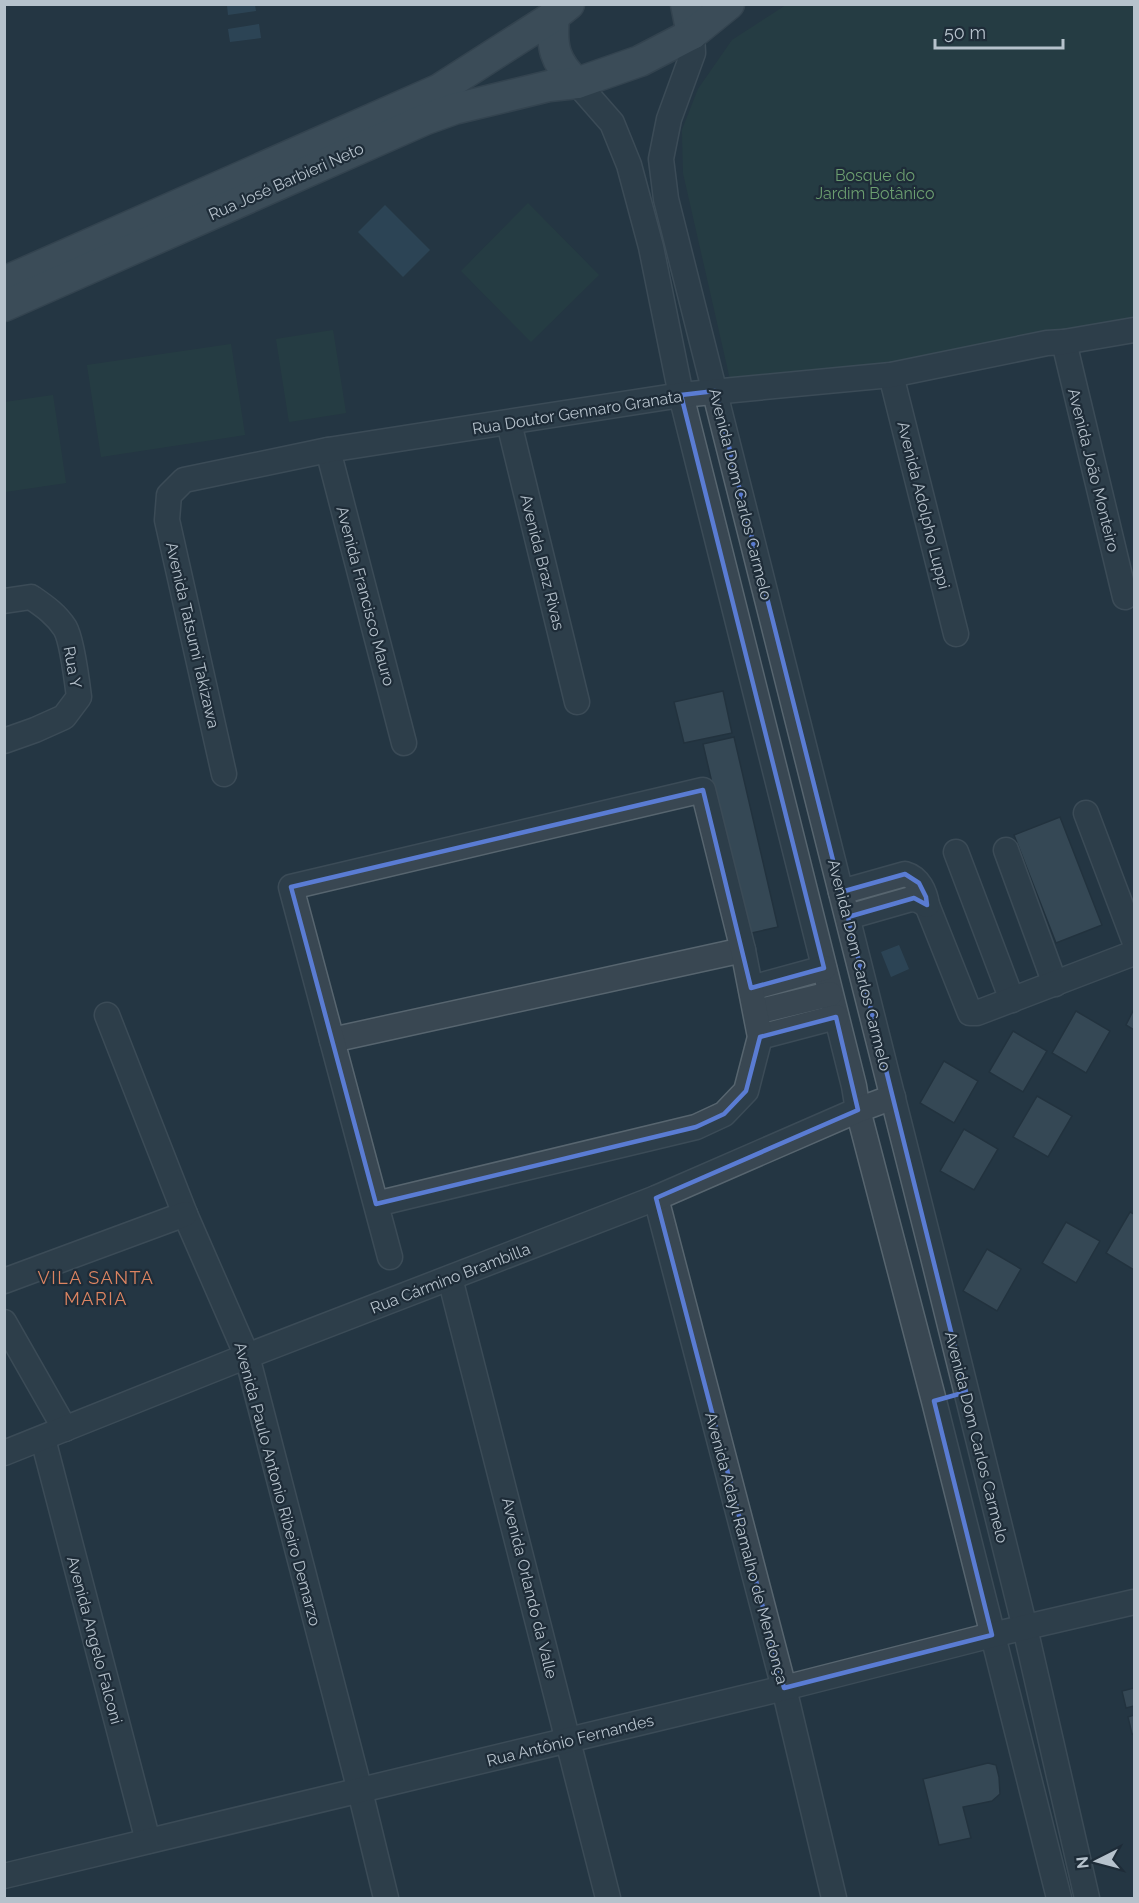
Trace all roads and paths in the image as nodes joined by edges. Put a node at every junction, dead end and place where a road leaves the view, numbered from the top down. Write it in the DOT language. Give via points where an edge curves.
graph roads {
  1 [pos="686,4"];
  2 [pos="729,4"];
  3 [pos="562,10"];
  4 [pos="692,34"];
  5 [pos="577,83"];
  6 [pos="4,282"];
  7 [pos="4,306"];
  8 [pos="1134,330"];
  9 [pos="1064,342"];
  10 [pos="891,375"];
  11 [pos="715,391"];
  12 [pos="681,395"];
  13 [pos="508,423"];
  14 [pos="328,450"];
  15 [pos="169,495"];
  16 [pos="1125,597"];
  17 [pos="4,601"];
  18 [pos="956,634"];
  19 [pos="786,673"];
  20 [pos="753,681"];
  21 [pos="578,702"];
  22 [pos="4,741"];
  23 [pos="404,743"];
  24 [pos="224,774"];
  25 [pos="1086,813"];
  26 [pos="1006,850"];
  27 [pos="956,852"];
  28 [pos="842,892"];
  29 [pos="927,905"];
  30 [pos="848,917"];
  31 [pos="1134,940"];
  32 [pos="743,950"];
  33 [pos="1134,953"];
  34 [pos="824,968"];
  35 [pos="1055,984"];
  36 [pos="751,988"];
  37 [pos="1012,1000"];
  38 [pos="833,1005"];
  39 [pos="756,1012"];
  40 [pos="107,1015"];
  41 [pos="760,1037"];
  42 [pos="332,1040"];
  43 [pos="893,1097"];
  44 [pos="858,1110"];
  45 [pos="656,1198"];
  46 [pos="376,1204"];
  47 [pos="185,1214"];
  48 [pos="390,1257"];
  49 [pos="450,1278"];
  50 [pos="4,1281"];
  51 [pos="4,1322"];
  52 [pos="247,1356"];
  53 [pos="966,1392"];
  54 [pos="933,1401"];
  55 [pos="65,1430"];
  56 [pos="43,1439"];
  57 [pos="4,1454"];
  58 [pos="1134,1602"];
  59 [pos="1025,1628"];
  60 [pos="992,1635"];
  61 [pos="784,1688"];
  62 [pos="569,1740"];
  63 [pos="360,1791"];
  64 [pos="148,1841"];
  65 [pos="4,1876"];
  66 [pos="386,1899"];
  67 [pos="608,1899"];
  68 [pos="834,1899"];
  69 [pos="1059,1899"];
  70 [pos="1087,1899"];
  1 -- 4 [label="main road"];
  2 -- 4 [label="main road"];
  3 -- 5 [label="main road" via="552,33 555,54"];
  3 -- 6 [label="main road, Rua José Barbieri Neto" via="440,89"];
  4 -- 5 [label="main road, Rua José Barbieri Neto" via="640,61"];
  4 -- 11 [label="street, Avenida Dom Carlos Carmelo" via="693,53 669,119 661,159 666,199"];
  5 -- 7 [label="main road, Rua José Barbieri Neto" via="528,91 426,119"];
  5 -- 12 [label="street, Avenida Dom Carlos Carmelo" via="612,123 629,165 651,247"];
  8 -- 9 [label="street, Rua Doutor Gennaro Granata"];
  9 -- 10 [label="street, Rua Doutor Gennaro Granata"];
  9 -- 16 [label="street, Avenida João Monteiro"];
  10 -- 11 [label="street, Rua Doutor Gennaro Granata"];
  10 -- 18 [label="street, Avenida Adolpho Luppi"];
  11 -- 12 [label="street, Rua Doutor Gennaro Granata"];
  11 -- 19 [label="street, Avenida Dom Carlos Carmelo"];
  12 -- 13 [label="street, Rua Doutor Gennaro Granata"];
  12 -- 20 [label="street, Avenida Dom Carlos Carmelo"];
  13 -- 14 [label="street, Rua Doutor Gennaro Granata"];
  13 -- 21 [label="street, Avenida Braz Rivas"];
  14 -- 15 [label="street, Rua Doutor Gennaro Granata" via="184,480"];
  14 -- 23 [label="street, Avenida Francisco Mauro"];
  15 -- 24 [label="street, Avenida Tatsumi Takizawa" via="167,520"];
  17 -- 22 [label="street, Rua Y" via="30,597 50,610 66,630 79,697 64,717"];
  19 -- 20 [label="street"];
  19 -- 28 [label="street, Avenida Dom Carlos Carmelo"];
  20 -- 34 [label="street, Avenida Dom Carlos Carmelo"];
  25 -- 31 [label="street"];
  26 -- 35 [label="street"];
  27 -- 37 [label="street"];
  28 -- 29 [label="street" via="905,874 918,883"];
  28 -- 30 [label="street, Avenida Dom Carlos Carmelo"];
  29 -- 30 [label="street" via="911,899"];
  29 -- 37 [label="street" via="970,1013"];
  30 -- 43 [label="street, Avenida Dom Carlos Carmelo"];
  32 -- 36 [label="street"];
  32 -- 42 [label="street"];
  32 -- 42 [label="street" via="703,790 291,887"];
  33 -- 35 [label="street"];
  34 -- 36 [label="street"];
  34 -- 38 [label="street, Avenida Dom Carlos Carmelo"];
  35 -- 37 [label="street"];
  36 -- 39 [label="street"];
  38 -- 39 [label="street"];
  38 -- 41 [label="street"];
  38 -- 44 [label="street, Avenida Dom Carlos Carmelo"];
  39 -- 41 [label="street"];
  40 -- 47 [label="street, Avenida Paulo Antonio Ribeiro Demarzo"];
  41 -- 46 [label="street" via="746,1091 724,1114 696,1127"];
  42 -- 46 [label="street"];
  43 -- 44 [label="street, Rua Cármino Brambilla"];
  43 -- 53 [label="street, Avenida Dom Carlos Carmelo"];
  44 -- 45 [label="street, Rua Cármino Brambilla"];
  44 -- 54 [label="street, Avenida Dom Carlos Carmelo"];
  45 -- 49 [label="street, Rua Cármino Brambilla"];
  45 -- 61 [label="street, Avenida Adayl Ramalho de Mendonça"];
  46 -- 48 [label="street"];
  47 -- 50 [label="street"];
  47 -- 52 [label="street, Avenida Paulo Antonio Ribeiro Demarzo"];
  49 -- 52 [label="street, Rua Cármino Brambilla"];
  49 -- 62 [label="street, Avenida Orlando da Valle"];
  51 -- 55 [label="street"];
  52 -- 55 [label="street, Rua Cármino Brambilla"];
  52 -- 63 [label="street, Avenida Paulo Antonio Ribeiro Demarzo"];
  53 -- 54 [label="street"];
  53 -- 59 [label="street, Avenida Dom Carlos Carmelo"];
  54 -- 60 [label="street, Avenida Dom Carlos Carmelo"];
  55 -- 56 [label="street, Rua Cármino Brambilla"];
  56 -- 57 [label="street, Rua Cármino Brambilla"];
  56 -- 64 [label="street, Avenida Angelo Falconi"];
  58 -- 59 [label="street, Rua Antônio Fernandes"];
  59 -- 60 [label="street, Rua Antônio Fernandes"];
  59 -- 70 [label="street, Avenida Dom Carlos Carmelo"];
  60 -- 61 [label="street, Rua Antônio Fernandes"];
  60 -- 69 [label="street, Avenida Dom Carlos Carmelo"];
  61 -- 62 [label="street, Rua Antônio Fernandes"];
  61 -- 68 [label="street, Avenida Adayl Ramalho de Mendonça"];
  62 -- 63 [label="street, Rua Antônio Fernandes"];
  62 -- 67 [label="street, Avenida Orlando da Valle"];
  63 -- 64 [label="street, Rua Antônio Fernandes"];
  63 -- 66 [label="street, Avenida Paulo Antonio Ribeiro Demarzo"];
  64 -- 65 [label="street, Rua Antônio Fernandes"];
}
